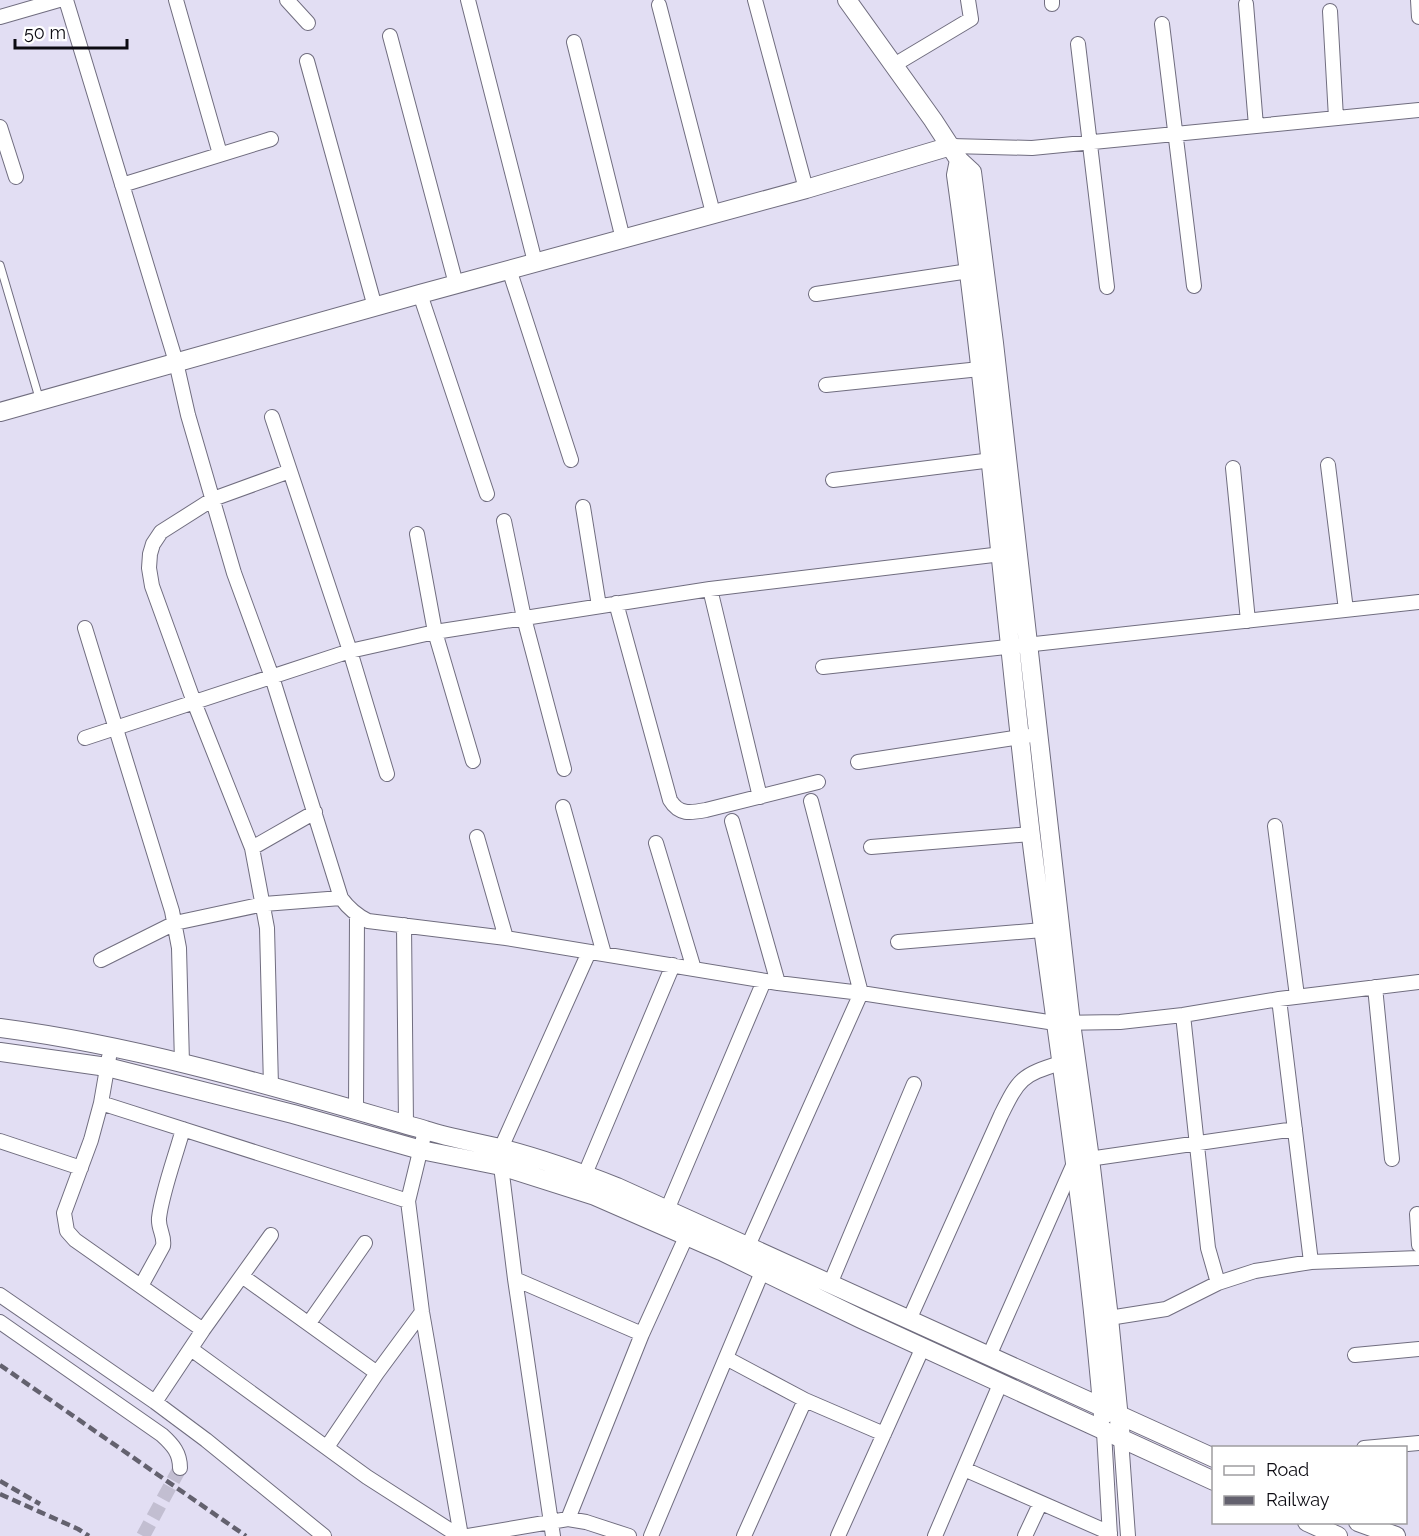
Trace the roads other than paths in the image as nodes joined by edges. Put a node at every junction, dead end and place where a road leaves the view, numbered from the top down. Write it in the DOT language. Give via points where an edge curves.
graph roads {
  1 [pos="59,0"];
  2 [pos="66,0"];
  3 [pos="176,0"];
  4 [pos="287,0"];
  5 [pos="468,0"];
  6 [pos="755,0"];
  7 [pos="847,0"];
  8 [pos="968,0"];
  9 [pos="1418,0"];
  10 [pos="1246,4"];
  11 [pos="659,5"];
  12 [pos="1330,11"];
  13 [pos="0,17"];
  14 [pos="1419,17"];
  15 [pos="308,23"];
  16 [pos="1162,24"];
  17 [pos="390,36"];
  18 [pos="574,42"];
  19 [pos="1078,44"];
  20 [pos="307,61"];
  21 [pos="894,65"];
  22 [pos="1419,110"];
  23 [pos="1336,118"];
  24 [pos="1256,126"];
  25 [pos="0,127"];
  26 [pos="1176,135"];
  27 [pos="271,139"];
  28 [pos="1090,142"];
  29 [pos="955,153"];
  30 [pos="220,154"];
  31 [pos="16,177"];
  32 [pos="122,185"];
  33 [pos="806,189"];
  34 [pos="713,213"];
  35 [pos="623,239"];
  36 [pos="535,262"];
  37 [pos="0,265"];
  38 [pos="509,269"];
  39 [pos="969,271"];
  40 [pos="456,284"];
  41 [pos="1194,286"];
  42 [pos="1107,287"];
  43 [pos="420,294"];
  44 [pos="816,294"];
  45 [pos="375,307"];
  46 [pos="176,362"];
  47 [pos="980,369"];
  48 [pos="826,385"];
  49 [pos="40,401"];
  50 [pos="0,412"];
  51 [pos="272,417"];
  52 [pos="571,460"];
  53 [pos="998,460"];
  54 [pos="1328,465"];
  55 [pos="1233,468"];
  56 [pos="290,471"];
  57 [pos="833,480"];
  58 [pos="487,494"];
  59 [pos="213,499"];
  60 [pos="584,507"];
  61 [pos="504,521"];
  62 [pos="417,534"];
  63 [pos="1008,553"];
  64 [pos="710,589"];
  65 [pos="1419,602"];
  66 [pos="616,603"];
  67 [pos="599,606"];
  68 [pos="1346,610"];
  69 [pos="524,618"];
  70 [pos="1248,621"];
  71 [pos="85,628"];
  72 [pos="435,632"];
  73 [pos="1019,646"];
  74 [pos="350,651"];
  75 [pos="823,667"];
  76 [pos="272,676"];
  77 [pos="194,702"];
  78 [pos="117,727"];
  79 [pos="1028,736"];
  80 [pos="85,738"];
  81 [pos="473,761"];
  82 [pos="858,762"];
  83 [pos="564,769"];
  84 [pos="387,774"];
  85 [pos="818,782"];
  86 [pos="760,797"];
  87 [pos="811,801"];
  88 [pos="563,807"];
  89 [pos="315,812"];
  90 [pos="732,821"];
  91 [pos="1275,826"];
  92 [pos="1031,834"];
  93 [pos="477,837"];
  94 [pos="656,843"];
  95 [pos="871,847"];
  96 [pos="252,848"];
  97 [pos="341,898"];
  98 [pos="264,904"];
  99 [pos="357,916"];
  100 [pos="175,923"];
  101 [pos="404,926"];
  102 [pos="1043,930"];
  103 [pos="506,938"];
  104 [pos="898,942"];
  105 [pos="589,952"];
  106 [pos="604,954"];
  107 [pos="101,960"];
  108 [pos="673,965"];
  109 [pos="694,969"];
  110 [pos="771,982"];
  111 [pos="1419,982"];
  112 [pos="1375,987"];
  113 [pos="861,993"];
  114 [pos="1297,996"];
  115 [pos="1279,999"];
  116 [pos="1183,1015"];
  117 [pos="1063,1023"];
  118 [pos="0,1029"];
  119 [pos="110,1047"];
  120 [pos="0,1053"];
  121 [pos="182,1063"];
  122 [pos="1061,1063"];
  123 [pos="107,1067"];
  124 [pos="914,1084"];
  125 [pos="271,1086"];
  126 [pos="101,1103"];
  127 [pos="356,1109"];
  128 [pos="406,1124"];
  129 [pos="183,1129"];
  130 [pos="1295,1129"];
  131 [pos="425,1131"];
  132 [pos="0,1141"];
  133 [pos="1197,1143"];
  134 [pos="421,1150"];
  135 [pos="501,1157"];
  136 [pos="1392,1159"];
  137 [pos="1083,1160"];
  138 [pos="81,1168"];
  139 [pos="585,1174"];
  140 [pos="408,1201"];
  141 [pos="667,1210"];
  142 [pos="1417,1214"];
  143 [pos="271,1235"];
  144 [pos="686,1237"];
  145 [pos="365,1243"];
  146 [pos="1419,1245"];
  147 [pos="748,1246"];
  148 [pos="1419,1258"];
  149 [pos="1311,1262"];
  150 [pos="762,1272"];
  151 [pos="242,1276"];
  152 [pos="515,1279"];
  153 [pos="1218,1283"];
  154 [pos="830,1284"];
  155 [pos="141,1287"];
  156 [pos="0,1295"];
  157 [pos="422,1312"];
  158 [pos="1109,1318"];
  159 [pos="909,1320"];
  160 [pos="0,1322"];
  161 [pos="309,1323"];
  162 [pos="203,1330"];
  163 [pos="642,1334"];
  164 [pos="923,1347"];
  165 [pos="191,1349"];
  166 [pos="1419,1349"];
  167 [pos="1355,1355"];
  168 [pos="988,1356"];
  169 [pos="726,1358"];
  170 [pos="377,1373"];
  171 [pos="1001,1382"];
  172 [pos="805,1400"];
  173 [pos="155,1402"];
  174 [pos="1110,1411"];
  175 [pos="884,1434"];
  176 [pos="1113,1436"];
  177 [pos="1419,1443"];
  178 [pos="1386,1446"];
  179 [pos="327,1447"];
  180 [pos="1212,1457"];
  181 [pos="180,1468"];
  182 [pos="964,1470"];
  183 [pos="1212,1480"];
  184 [pos="1040,1504"];
  185 [pos="568,1519"];
  186 [pos="550,1521"];
  187 [pos="1311,1524"];
  188 [pos="1363,1524"];
  189 [pos="1329,1534"];
  190 [pos="1110,1535"];
  191 [pos="324,1536"];
  192 [pos="460,1536"];
  193 [pos="468,1536"];
  194 [pos="553,1536"];
  195 [pos="629,1536"];
  196 [pos="651,1536"];
  197 [pos="744,1536"];
  198 [pos="838,1536"];
  199 [pos="935,1536"];
  200 [pos="1025,1536"];
  201 [pos="1128,1536"];
  202 [pos="1396,1536"];
  1 -- 13 [label="street"];
  2 -- 32 [label="street"];
  3 -- 30 [label="street"];
  4 -- 15 [label="street"];
  5 -- 36 [label="street"];
  6 -- 33 [label="street"];
  7 -- 21 [label="street"];
  8 -- 21 [label="street" via="971,19"];
  9 -- 14 [label="street"];
  10 -- 24 [label="street"];
  11 -- 34 [label="street"];
  12 -- 23 [label="street"];
  16 -- 26 [label="street"];
  17 -- 40 [label="street"];
  18 -- 35 [label="street"];
  19 -- 28 [label="street"];
  20 -- 45 [label="street"];
  21 -- 29 [label="street"];
  22 -- 23 [label="street"];
  23 -- 24 [label="street"];
  24 -- 26 [label="street"];
  25 -- 31 [label="street"];
  26 -- 28 [label="street"];
  26 -- 41 [label="street"];
  27 -- 30 [label="street"];
  28 -- 29 [label="street"];
  28 -- 42 [label="street"];
  29 -- 33 [label="street"];
  29 -- 39 [label="street"];
  29 -- 53 [label="street" via="972,172"];
  30 -- 32 [label="street"];
  32 -- 46 [label="street"];
  33 -- 34 [label="street"];
  34 -- 35 [label="street"];
  35 -- 36 [label="street"];
  36 -- 38 [label="street"];
  37 -- 49 [label="lane"];
  38 -- 40 [label="street"];
  38 -- 52 [label="street"];
  39 -- 44 [label="street"];
  39 -- 47 [label="street"];
  40 -- 43 [label="street"];
  43 -- 45 [label="street"];
  43 -- 58 [label="street"];
  45 -- 46 [label="street"];
  46 -- 49 [label="street"];
  46 -- 59 [label="street"];
  47 -- 48 [label="street"];
  47 -- 53 [label="street"];
  49 -- 50 [label="street"];
  51 -- 56 [label="street"];
  53 -- 57 [label="street"];
  53 -- 63 [label="street"];
  54 -- 68 [label="street"];
  55 -- 70 [label="street"];
  56 -- 59 [label="street"];
  56 -- 74 [label="street"];
  59 -- 76 [label="street" via="234,573"];
  59 -- 77 [label="street" via="161,532 153,544 149,568"];
  60 -- 67 [label="street"];
  61 -- 69 [label="street"];
  62 -- 72 [label="street"];
  63 -- 64 [label="street"];
  63 -- 73 [label="street"];
  64 -- 66 [label="street"];
  64 -- 86 [label="street"];
  65 -- 68 [label="street"];
  66 -- 67 [label="street"];
  66 -- 86 [label="street" via="675,808 691,813"];
  67 -- 69 [label="street"];
  68 -- 70 [label="street"];
  69 -- 72 [label="street"];
  69 -- 83 [label="street"];
  70 -- 73 [label="street"];
  71 -- 78 [label="street"];
  72 -- 74 [label="street"];
  72 -- 81 [label="street"];
  73 -- 75 [label="street"];
  73 -- 79 [label="street"];
  74 -- 76 [label="street"];
  74 -- 84 [label="street"];
  76 -- 77 [label="street"];
  76 -- 89 [label="street"];
  77 -- 78 [label="street"];
  77 -- 96 [label="street"];
  78 -- 80 [label="street"];
  78 -- 100 [label="street"];
  79 -- 82 [label="street"];
  79 -- 92 [label="street"];
  79 -- 117 [label="street"];
  85 -- 86 [label="street"];
  87 -- 113 [label="street"];
  88 -- 106 [label="street"];
  89 -- 96 [label="street"];
  89 -- 97 [label="street"];
  90 -- 110 [label="street"];
  91 -- 114 [label="street"];
  92 -- 95 [label="street"];
  92 -- 102 [label="street"];
  93 -- 103 [label="street"];
  94 -- 109 [label="street"];
  96 -- 98 [label="street"];
  97 -- 98 [label="street"];
  97 -- 99 [label="street"];
  98 -- 100 [label="street"];
  98 -- 125 [label="street"];
  99 -- 101 [label="street"];
  99 -- 127 [label="street"];
  100 -- 107 [label="street"];
  100 -- 121 [label="street"];
  101 -- 103 [label="street"];
  101 -- 128 [label="street"];
  102 -- 104 [label="street"];
  102 -- 117 [label="street"];
  103 -- 105 [label="street"];
  105 -- 106 [label="street"];
  105 -- 135 [label="street"];
  106 -- 108 [label="street"];
  108 -- 109 [label="street"];
  108 -- 139 [label="street"];
  109 -- 110 [label="street"];
  110 -- 113 [label="street"];
  110 -- 141 [label="street"];
  111 -- 112 [label="street"];
  112 -- 114 [label="street"];
  112 -- 136 [label="street"];
  113 -- 117 [label="street"];
  113 -- 147 [label="street"];
  114 -- 115 [label="street"];
  115 -- 116 [label="street"];
  115 -- 130 [label="street"];
  116 -- 117 [label="street"];
  116 -- 133 [label="street"];
  117 -- 122 [label="street"];
  117 -- 137 [label="street"];
  118 -- 119 [label="street"];
  119 -- 121 [label="street"];
  119 -- 123 [label="street"];
  120 -- 123 [label="street"];
  121 -- 125 [label="street"];
  122 -- 137 [label="street"];
  122 -- 159 [label="street" via="1036,1070 1016,1086"];
  123 -- 126 [label="street"];
  123 -- 134 [label="street"];
  124 -- 154 [label="street"];
  125 -- 127 [label="street"];
  126 -- 129 [label="street"];
  126 -- 138 [label="street"];
  127 -- 128 [label="street"];
  128 -- 131 [label="street"];
  129 -- 140 [label="street"];
  129 -- 155 [label="street" via="160,1212 163,1246"];
  130 -- 133 [label="street"];
  130 -- 149 [label="street"];
  131 -- 134 [label="street"];
  131 -- 135 [label="street"];
  132 -- 138 [label="street"];
  133 -- 137 [label="street"];
  133 -- 153 [label="street" via="1208,1248"];
  134 -- 135 [label="street"];
  134 -- 140 [label="street"];
  135 -- 139 [label="street"];
  135 -- 144 [label="street"];
  135 -- 152 [label="street"];
  137 -- 158 [label="street"];
  137 -- 168 [label="street"];
  137 -- 174 [label="street" via="1082,1203"];
  138 -- 155 [label="street" via="64,1213 67,1232"];
  139 -- 141 [label="street"];
  140 -- 157 [label="street"];
  141 -- 147 [label="street"];
  142 -- 146 [label="street"];
  143 -- 151 [label="street"];
  144 -- 150 [label="street"];
  144 -- 163 [label="street"];
  145 -- 161 [label="street"];
  147 -- 154 [label="street"];
  148 -- 149 [label="street"];
  149 -- 153 [label="street" via="1255,1271"];
  150 -- 164 [label="street"];
  150 -- 169 [label="street"];
  151 -- 161 [label="street"];
  151 -- 162 [label="street"];
  152 -- 163 [label="street"];
  152 -- 186 [label="street"];
  153 -- 158 [label="street" via="1166,1309"];
  154 -- 159 [label="street"];
  155 -- 162 [label="street"];
  156 -- 173 [label="street"];
  157 -- 170 [label="street"];
  157 -- 192 [label="street"];
  158 -- 174 [label="street"];
  159 -- 168 [label="street"];
  160 -- 181 [label="street" via="162,1435 174,1446"];
  161 -- 170 [label="street"];
  162 -- 165 [label="street"];
  163 -- 185 [label="street"];
  164 -- 171 [label="street"];
  164 -- 175 [label="street"];
  165 -- 173 [label="street"];
  165 -- 179 [label="street"];
  166 -- 167 [label="street"];
  168 -- 174 [label="street"];
  169 -- 172 [label="street"];
  169 -- 196 [label="street"];
  170 -- 179 [label="street"];
  171 -- 176 [label="street"];
  171 -- 182 [label="street"];
  172 -- 175 [label="street"];
  172 -- 197 [label="street"];
  173 -- 191 [label="street"];
  174 -- 176 [label="street"];
  174 -- 180 [label="street"];
  175 -- 198 [label="street"];
  176 -- 183 [label="street"];
  176 -- 190 [label="street"];
  176 -- 201 [label="street"];
  177 -- 178 [label="street"];
  179 -- 192 [label="street"];
  182 -- 184 [label="street"];
  182 -- 199 [label="street"];
  184 -- 190 [label="street"];
  184 -- 200 [label="street"];
  185 -- 186 [label="street"];
  185 -- 195 [label="street"];
  186 -- 193 [label="street"];
  186 -- 194 [label="street"];
  187 -- 189 [label="street"];
  188 -- 202 [label="street"];
}
